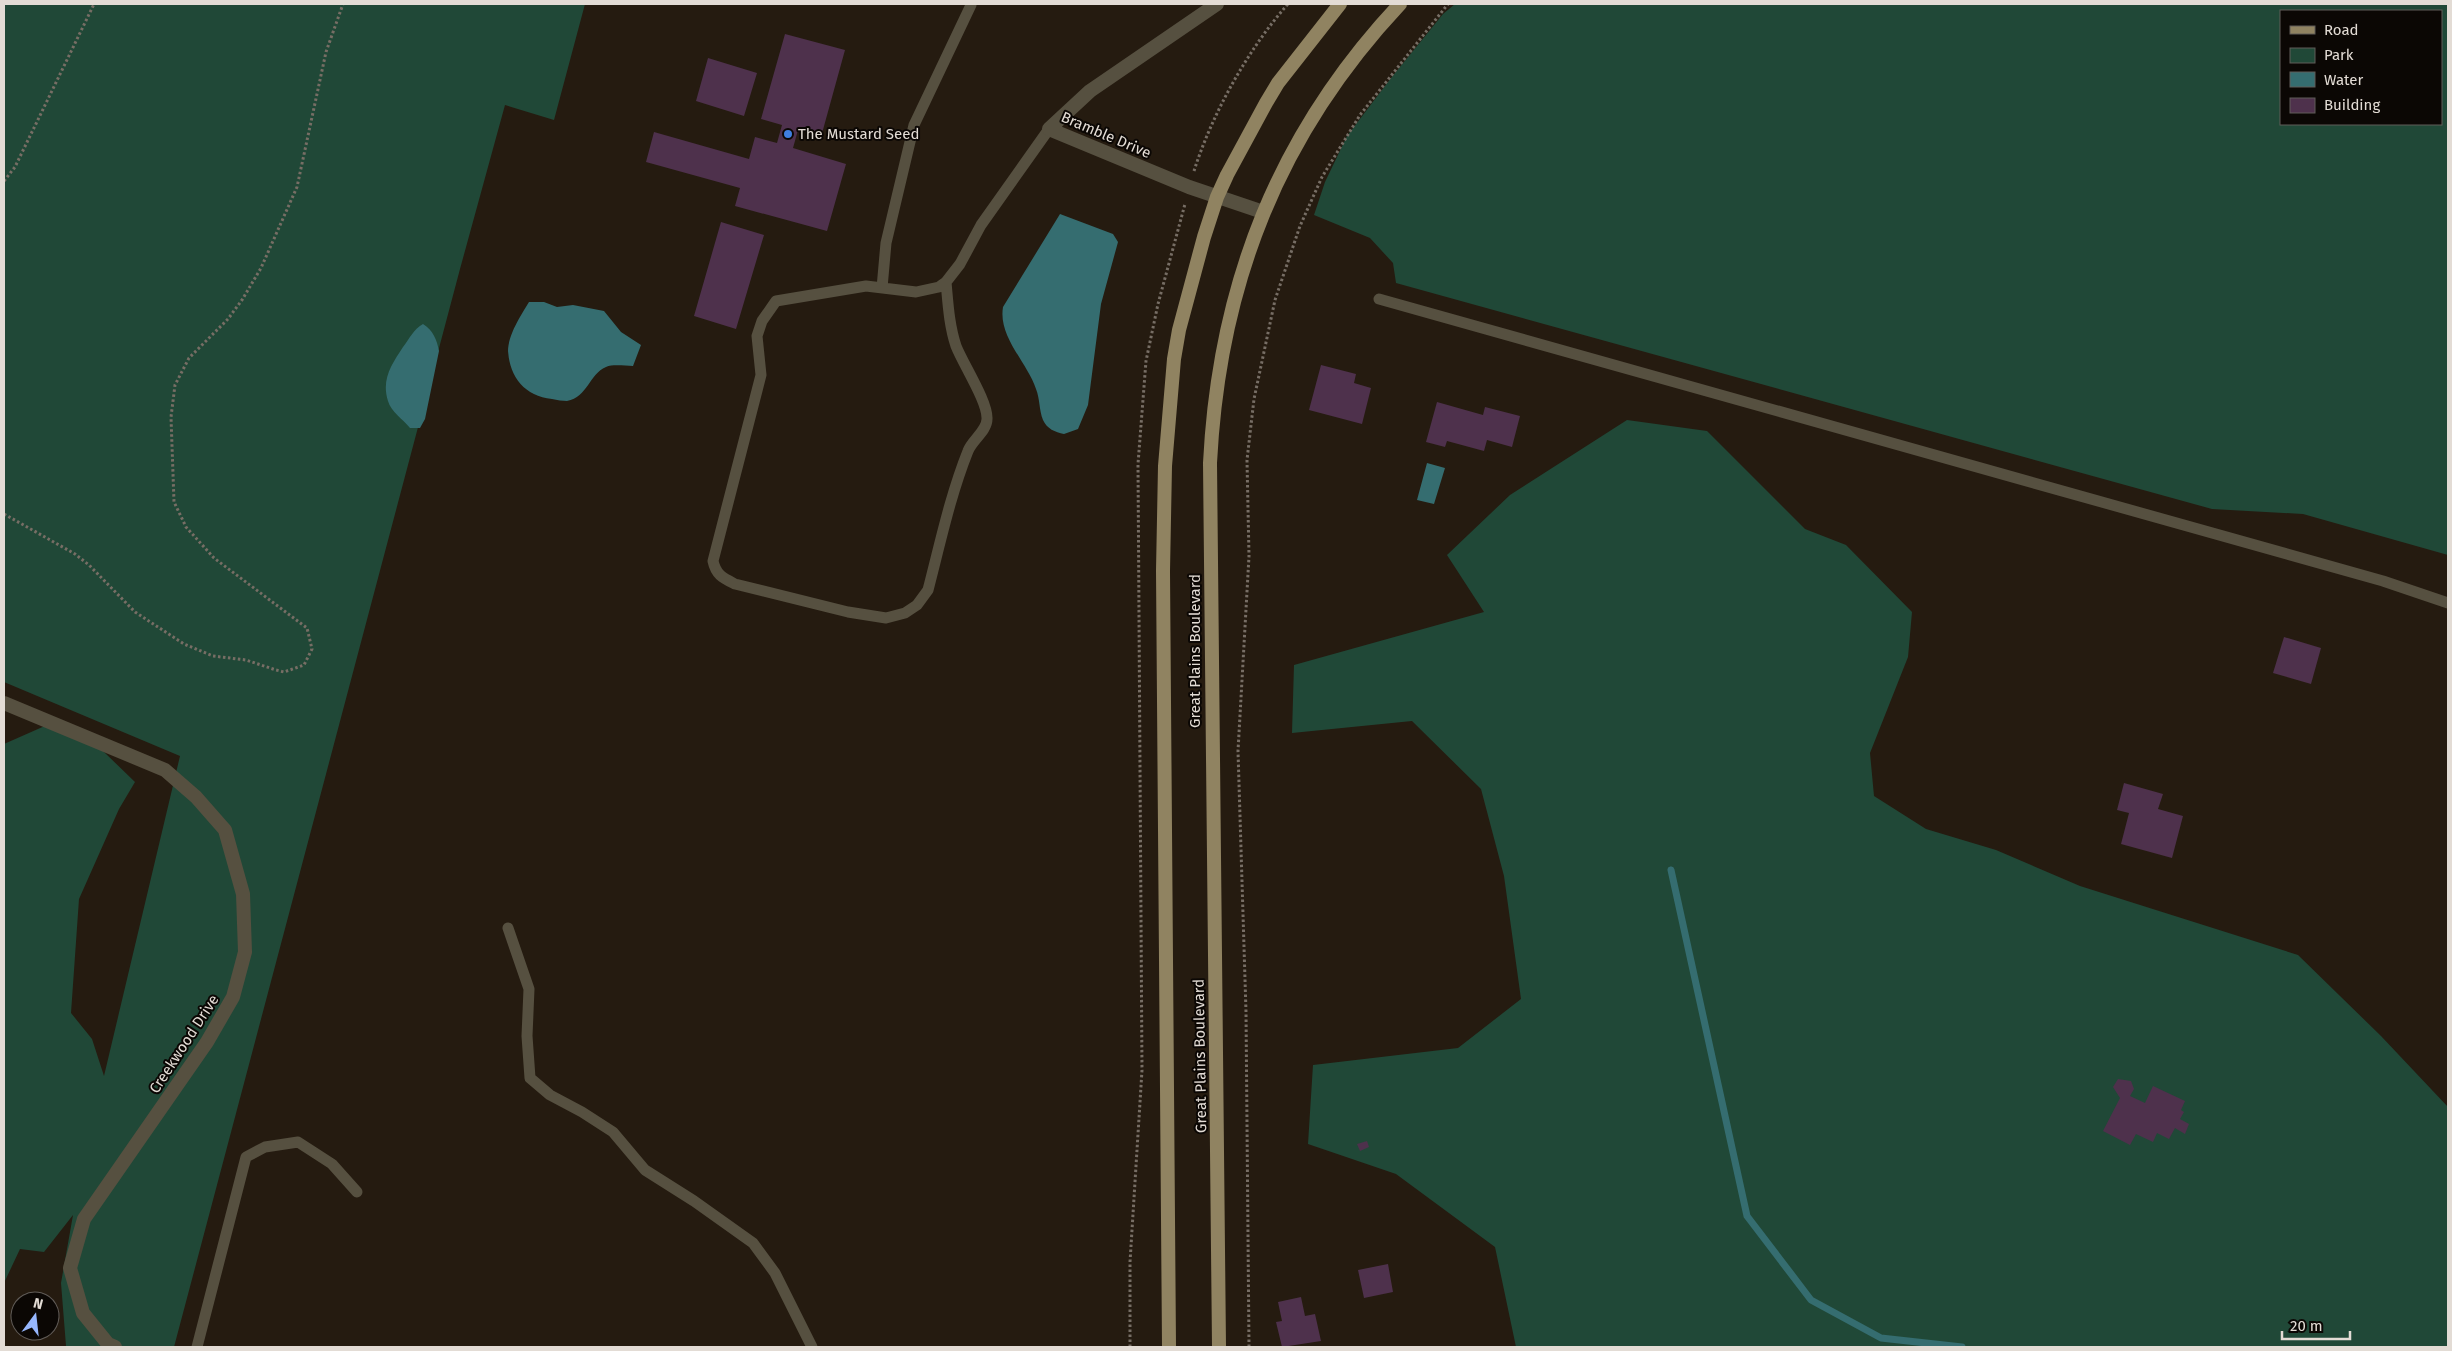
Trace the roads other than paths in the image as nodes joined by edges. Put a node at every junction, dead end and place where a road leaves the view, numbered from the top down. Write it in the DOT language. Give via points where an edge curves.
graph roads {
  1 [pos="1217,4"];
  2 [pos="1340,4"];
  3 [pos="1400,4"];
  4 [pos="971,6"];
  5 [pos="1049,129"];
  6 [pos="1217,197"];
  7 [pos="1263,212"];
  8 [pos="946,282"];
  9 [pos="882,288"];
  10 [pos="1379,299"];
  11 [pos="2448,603"];
  12 [pos="4,703"];
  13 [pos="508,928"];
  14 [pos="357,1192"];
  15 [pos="115,1347"];
  16 [pos="198,1347"];
  17 [pos="812,1347"];
  18 [pos="1169,1347"];
  19 [pos="1219,1347"];
  1 -- 5 [label="street, Bramble Drive" via="1090,91"];
  2 -- 6 [label="main road, Great Plains Boulevard" via="1278,84"];
  3 -- 7 [label="main road, Great Plains Boulevard" via="1357,53 1316,111"];
  4 -- 9 [label="lane" via="914,125 886,243"];
  5 -- 6 [label="street, Bramble Drive"];
  5 -- 8 [label="lane" via="981,225 960,264"];
  6 -- 7 [label="street, Bramble Drive"];
  6 -- 18 [label="main road, Great Plains Boulevard" via="1179,330 1165,466"];
  7 -- 19 [label="main road, Great Plains Boulevard" via="1243,266 1226,336 1214,397 1210,463"];
  8 -- 9 [label="lane" via="930,290 916,292"];
  8 -- 9 [label="lane" via="948,316 956,345 982,399 988,421 974,439 956,483 928,590 918,605 905,613 886,618 735,584 721,577 713,561 761,375 757,336 762,321 776,302 866,286"];
  10 -- 11 [label="lane" via="2383,581"];
  12 -- 15 [label="street, Creekwood Drive" via="165,770 196,797 225,830 242,894 245,952 233,998 208,1042 84,1219 70,1268 83,1312 108,1344"];
  13 -- 17 [label="lane" via="529,989 527,1036 530,1078 550,1096 613,1132 645,1170 753,1243 775,1273"];
  14 -- 16 [label="lane" via="332,1164 298,1142 265,1147 246,1156"];
}
